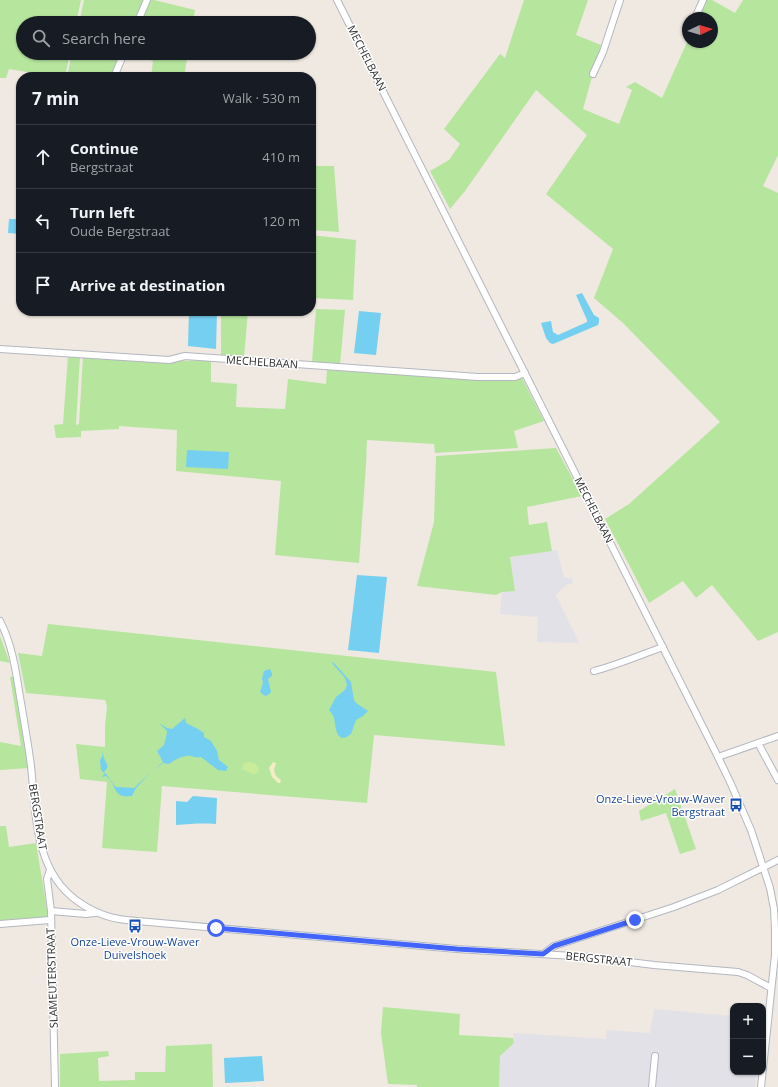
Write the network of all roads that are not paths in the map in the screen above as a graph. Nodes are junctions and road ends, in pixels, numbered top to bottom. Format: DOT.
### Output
graph roads {
  1 [pos="147,0"];
  2 [pos="337,0"];
  3 [pos="620,0"];
  4 [pos="703,0"];
  5 [pos="698,12"];
  6 [pos="140,16"];
  7 [pos="121,60"];
  8 [pos="116,72"];
  9 [pos="593,74"];
  10 [pos="0,349"];
  11 [pos="524,373"];
  12 [pos="0,621"];
  13 [pos="663,647"];
  14 [pos="594,671"];
  15 [pos="778,736"];
  16 [pos="758,743"];
  17 [pos="718,757"];
  18 [pos="778,780"];
  19 [pos="778,860"];
  20 [pos="763,867"];
  21 [pos="50,870"];
  22 [pos="51,911"];
  23 [pos="95,913"];
  24 [pos="50,920"];
  25 [pos="0,924"];
  26 [pos="777,929"];
  27 [pos="543,954"];
  28 [pos="771,988"];
  29 [pos="655,1056"];
  30 [pos="55,1087"];
  31 [pos="652,1087"];
  32 [pos="761,1087"];
  1 -- 6 [label="street"];
  2 -- 11 [label="street, MECHELBAAN"];
  3 -- 9 [label="street"];
  4 -- 5 [label="street"];
  7 -- 8 [label="street"];
  10 -- 11 [label="street, MECHELBAAN"];
  11 -- 13 [label="street, MECHELBAAN"];
  12 -- 21 [label="street, BERGSTRAAT"];
  13 -- 14 [label="street"];
  13 -- 17 [label="street, MECHELBAAN"];
  15 -- 16 [label="street"];
  16 -- 17 [label="street"];
  16 -- 18 [label="street"];
  17 -- 20 [label="street, MECHELBAAN"];
  19 -- 20 [label="street"];
  20 -- 26 [label="street, MECHELBAAN"];
  20 -- 27 [label="street"];
  21 -- 22 [label="street, SLAMEUTERSTRAAT"];
  21 -- 23 [label="street, BERGSTRAAT"];
  22 -- 23 [label="street"];
  22 -- 24 [label="street, SLAMEUTERSTRAAT"];
  23 -- 27 [label="street, BERGSTRAAT"];
  24 -- 25 [label="street"];
  24 -- 30 [label="street, SLAMEUTERSTRAAT"];
  26 -- 28 [label="street, MECHELBAAN"];
  27 -- 28 [label="street, BERGSTRAAT"];
  28 -- 32 [label="street, MECHELBAAN"];
  29 -- 31 [label="street"];
}
